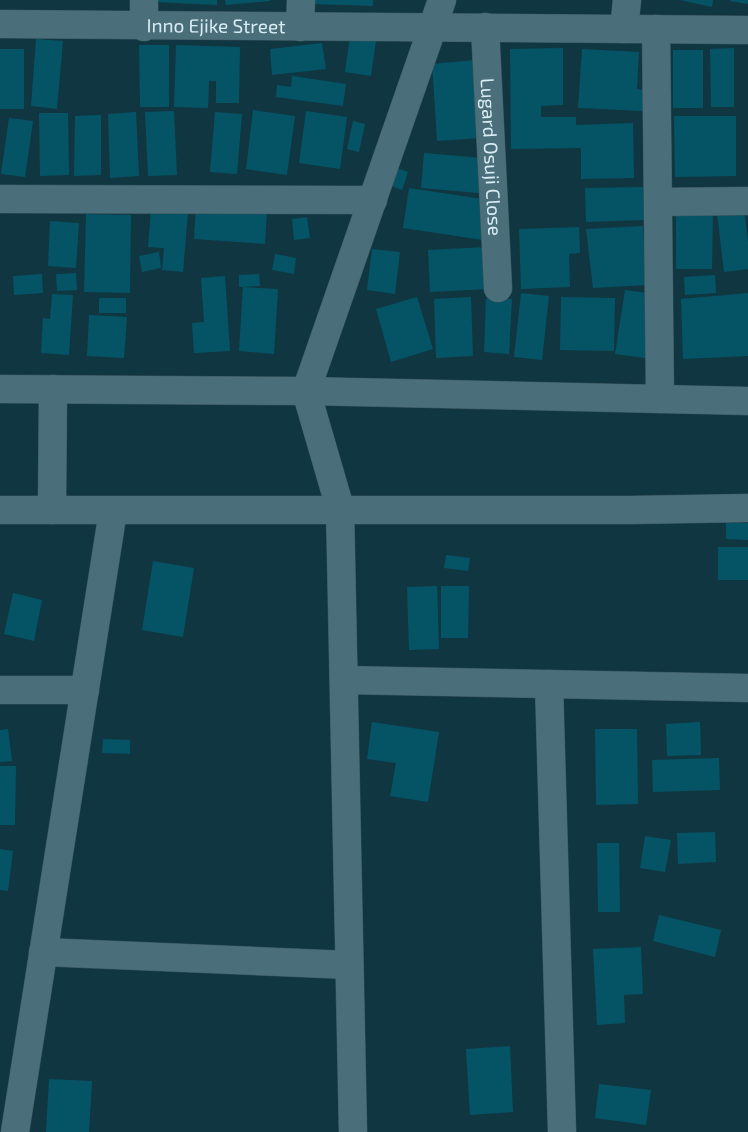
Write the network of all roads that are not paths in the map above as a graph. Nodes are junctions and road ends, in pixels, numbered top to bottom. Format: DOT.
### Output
graph roads {
  1 [pos="144,0"];
  2 [pos="301,0"];
  3 [pos="442,0"];
  4 [pos="627,0"];
  5 [pos="0,24"];
  6 [pos="433,26"];
  7 [pos="144,27"];
  8 [pos="485,27"];
  9 [pos="300,28"];
  10 [pos="624,28"];
  11 [pos="656,29"];
  12 [pos="748,30"];
  13 [pos="0,199"];
  14 [pos="373,200"];
  15 [pos="748,201"];
  16 [pos="659,202"];
  17 [pos="498,288"];
  18 [pos="0,388"];
  19 [pos="53,389"];
  20 [pos="306,391"];
  21 [pos="660,399"];
  22 [pos="748,401"];
  23 [pos="340,508"];
  24 [pos="748,508"];
  25 [pos="0,510"];
  26 [pos="52,510"];
  27 [pos="113,511"];
  28 [pos="344,680"];
  29 [pos="549,684"];
  30 [pos="748,688"];
  31 [pos="0,690"];
  32 [pos="85,690"];
  33 [pos="43,952"];
  34 [pos="350,965"];
  35 [pos="15,1132"];
  36 [pos="353,1132"];
  37 [pos="562,1132"];
  1 -- 7 [label="street"];
  2 -- 9 [label="street"];
  3 -- 6 [label="street"];
  4 -- 10 [label="street"];
  5 -- 7 [label="street, Inno Ejike Street"];
  6 -- 8 [label="street, Inno Ejike Street"];
  6 -- 9 [label="street, Inno Ejike Street"];
  6 -- 14 [label="street"];
  7 -- 9 [label="street, Inno Ejike Street"];
  8 -- 10 [label="street, Inno Ejike Street"];
  8 -- 17 [label="street, Lugard Osuji Close"];
  10 -- 11 [label="street, Inno Ejike Street"];
  11 -- 12 [label="street, Inno Ejike Street"];
  11 -- 16 [label="street"];
  13 -- 14 [label="street"];
  14 -- 20 [label="street"];
  15 -- 16 [label="street"];
  16 -- 21 [label="street"];
  18 -- 19 [label="street"];
  19 -- 20 [label="street"];
  19 -- 26 [label="street"];
  20 -- 21 [label="street"];
  20 -- 23 [label="street"];
  21 -- 22 [label="street"];
  23 -- 24 [label="street"];
  23 -- 27 [label="street"];
  23 -- 28 [label="street"];
  25 -- 26 [label="street"];
  26 -- 27 [label="street"];
  27 -- 32 [label="street"];
  28 -- 29 [label="street"];
  28 -- 34 [label="street"];
  29 -- 30 [label="street"];
  29 -- 37 [label="street"];
  31 -- 32 [label="street"];
  32 -- 33 [label="street"];
  33 -- 34 [label="street"];
  33 -- 35 [label="street"];
  34 -- 36 [label="street"];
}
